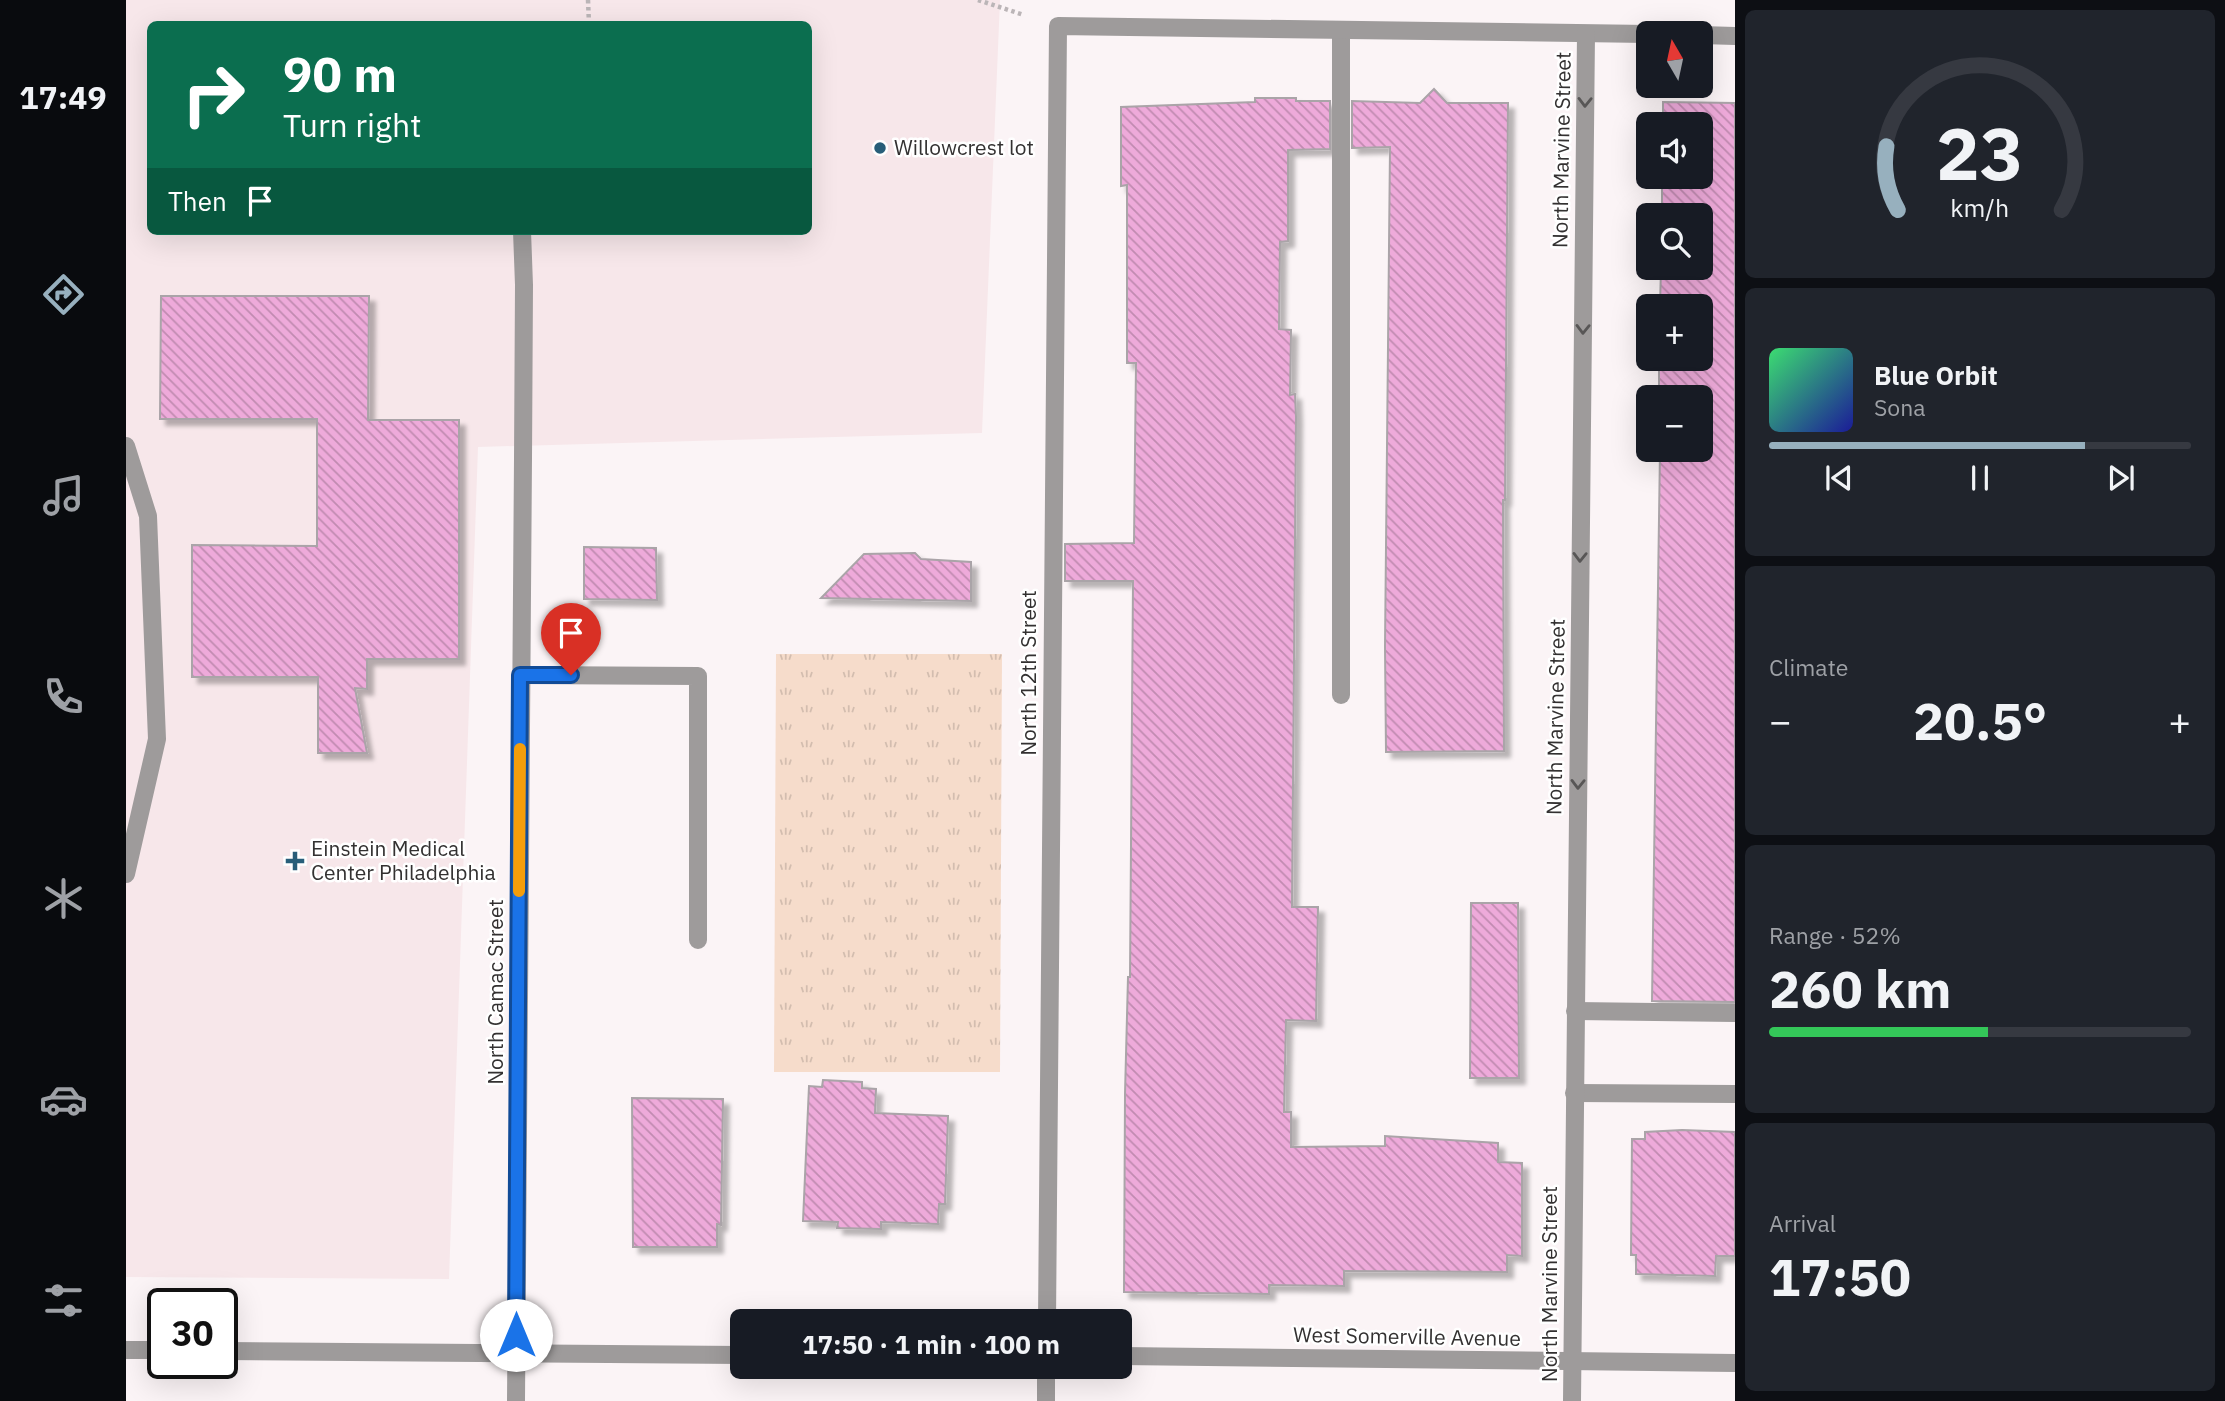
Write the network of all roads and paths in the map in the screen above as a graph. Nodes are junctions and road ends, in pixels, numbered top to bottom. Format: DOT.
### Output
graph roads {
  1 [pos="588,0"];
  2 [pos="978,0"];
  3 [pos="589,21"];
  4 [pos="1058,26"];
  5 [pos="1341,30"];
  6 [pos="1586,34"];
  7 [pos="1636,34"];
  8 [pos="1713,35"];
  9 [pos="1735,36"];
  10 [pos="522,235"];
  11 [pos="126,446"];
  12 [pos="520,675"];
  13 [pos="1341,695"];
  14 [pos="126,874"];
  15 [pos="698,940"];
  16 [pos="1575,1011"];
  17 [pos="1735,1013"];
  18 [pos="1574,1093"];
  19 [pos="1735,1094"];
  20 [pos="1047,1309"];
  21 [pos="126,1350"];
  22 [pos="147,1350"];
  23 [pos="238,1351"];
  24 [pos="516,1354"];
  25 [pos="730,1355"];
  26 [pos="1132,1356"];
  27 [pos="1572,1361"];
  28 [pos="1735,1363"];
  29 [pos="1046,1379"];
  30 [pos="516,1401"];
  31 [pos="1046,1401"];
  32 [pos="1572,1401"];
  1 -- 3 [label="path"];
  2 -- 4 [label="path"];
  4 -- 5 [label="street"];
  4 -- 20 [label="street, North 12th Street"];
  5 -- 6 [label="street"];
  5 -- 13 [label="street"];
  6 -- 7 [label="street"];
  6 -- 16 [label="street, North Marvine Street, one-way"];
  8 -- 9 [label="street"];
  10 -- 12 [label="street, North Camac Street"];
  11 -- 14 [label="street"];
  12 -- 15 [label="street"];
  12 -- 24 [label="street, North Camac Street"];
  16 -- 17 [label="street"];
  16 -- 18 [label="street, North Marvine Street"];
  18 -- 19 [label="street"];
  18 -- 27 [label="street, North Marvine Street"];
  21 -- 22 [label="street"];
  23 -- 24 [label="street"];
  24 -- 25 [label="street"];
  24 -- 30 [label="street, North Camac Street"];
  26 -- 27 [label="street, West Somerville Avenue"];
  27 -- 28 [label="street, West Somerville Avenue"];
  27 -- 32 [label="street, North Marvine Street"];
  29 -- 31 [label="street"];
}
